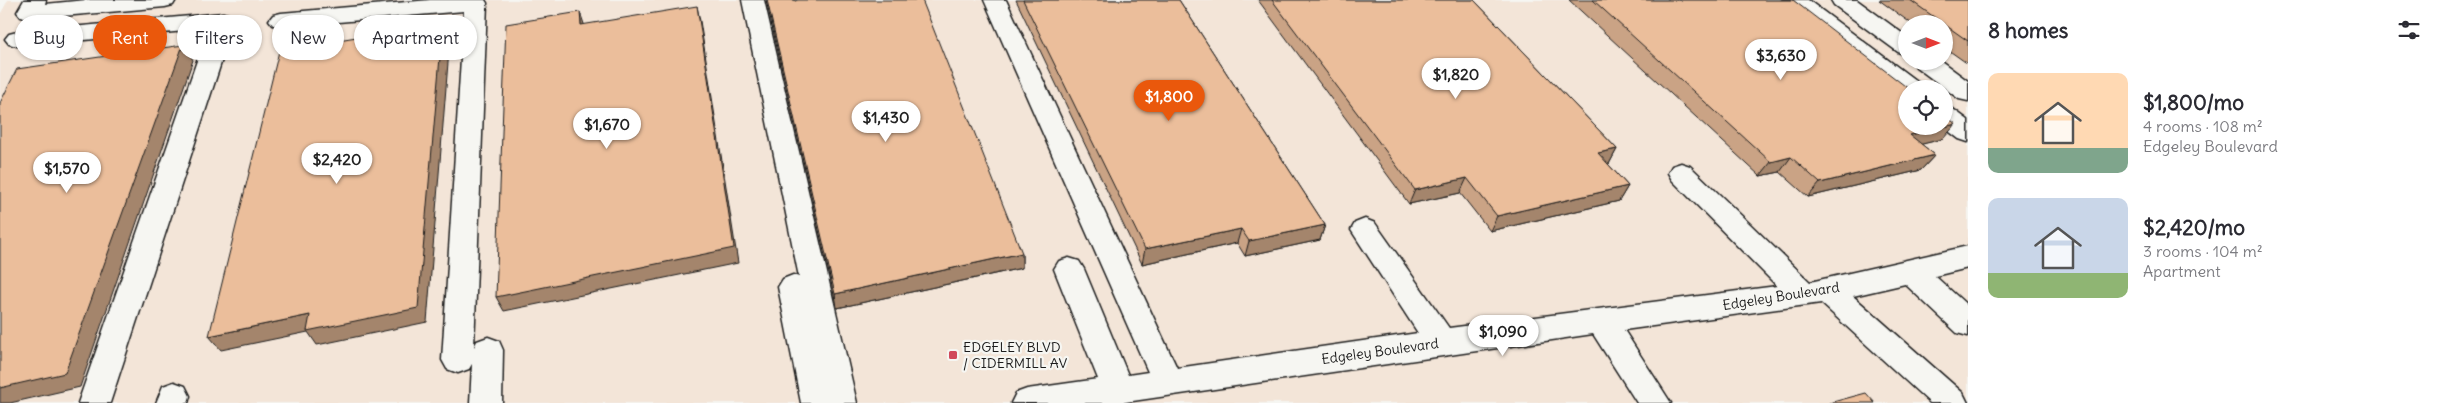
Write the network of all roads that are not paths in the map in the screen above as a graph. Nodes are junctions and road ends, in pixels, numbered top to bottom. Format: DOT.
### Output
graph roads {
  1 [pos="35,0"];
  2 [pos="165,0"];
  3 [pos="753,0"];
  4 [pos="995,0"];
  5 [pos="1793,0"];
  6 [pos="1842,0"];
  7 [pos="338,15"];
  8 [pos="83,33"];
  9 [pos="1898,41"];
  10 [pos="1937,70"];
  11 [pos="1898,80"];
  12 [pos="1968,93"];
  13 [pos="1953,122"];
  14 [pos="1968,133"];
  15 [pos="1681,173"];
  16 [pos="1365,230"];
  17 [pos="1968,257"];
  18 [pos="1069,269"];
  19 [pos="1910,271"];
  20 [pos="793,287"];
  21 [pos="1815,293"];
  22 [pos="1602,321"];
  23 [pos="1968,324"];
  24 [pos="1440,342"];
  25 [pos="488,350"];
  26 [pos="458,360"];
  27 [pos="1168,382"];
  28 [pos="1118,390"];
  29 [pos="94,403"];
  30 [pos="486,403"];
  31 [pos="817,403"];
  32 [pos="841,403"];
  33 [pos="1027,403"];
  34 [pos="1655,403"];
  35 [pos="1952,403"];
  1 -- 2 [label="street"];
  3 -- 32 [label="street"];
  4 -- 27 [label="street"];
  5 -- 11 [label="street"];
  6 -- 9 [label="street"];
  7 -- 26 [label="street"];
  8 -- 29 [label="street"];
  10 -- 12 [label="street"];
  13 -- 14 [label="street"];
  15 -- 21 [label="street"];
  16 -- 24 [label="street"];
  17 -- 19 [label="street, Edgeley Boulevard"];
  18 -- 28 [label="street"];
  19 -- 21 [label="street, Edgeley Boulevard"];
  19 -- 23 [label="street"];
  20 -- 31 [label="street"];
  21 -- 22 [label="street, Edgeley Boulevard"];
  21 -- 35 [label="street"];
  22 -- 24 [label="street, Edgeley Boulevard"];
  22 -- 34 [label="street"];
  24 -- 27 [label="street, Edgeley Boulevard"];
  25 -- 30 [label="street"];
  27 -- 28 [label="street, Edgeley Boulevard"];
  28 -- 33 [label="street, Edgeley Boulevard"];
}
